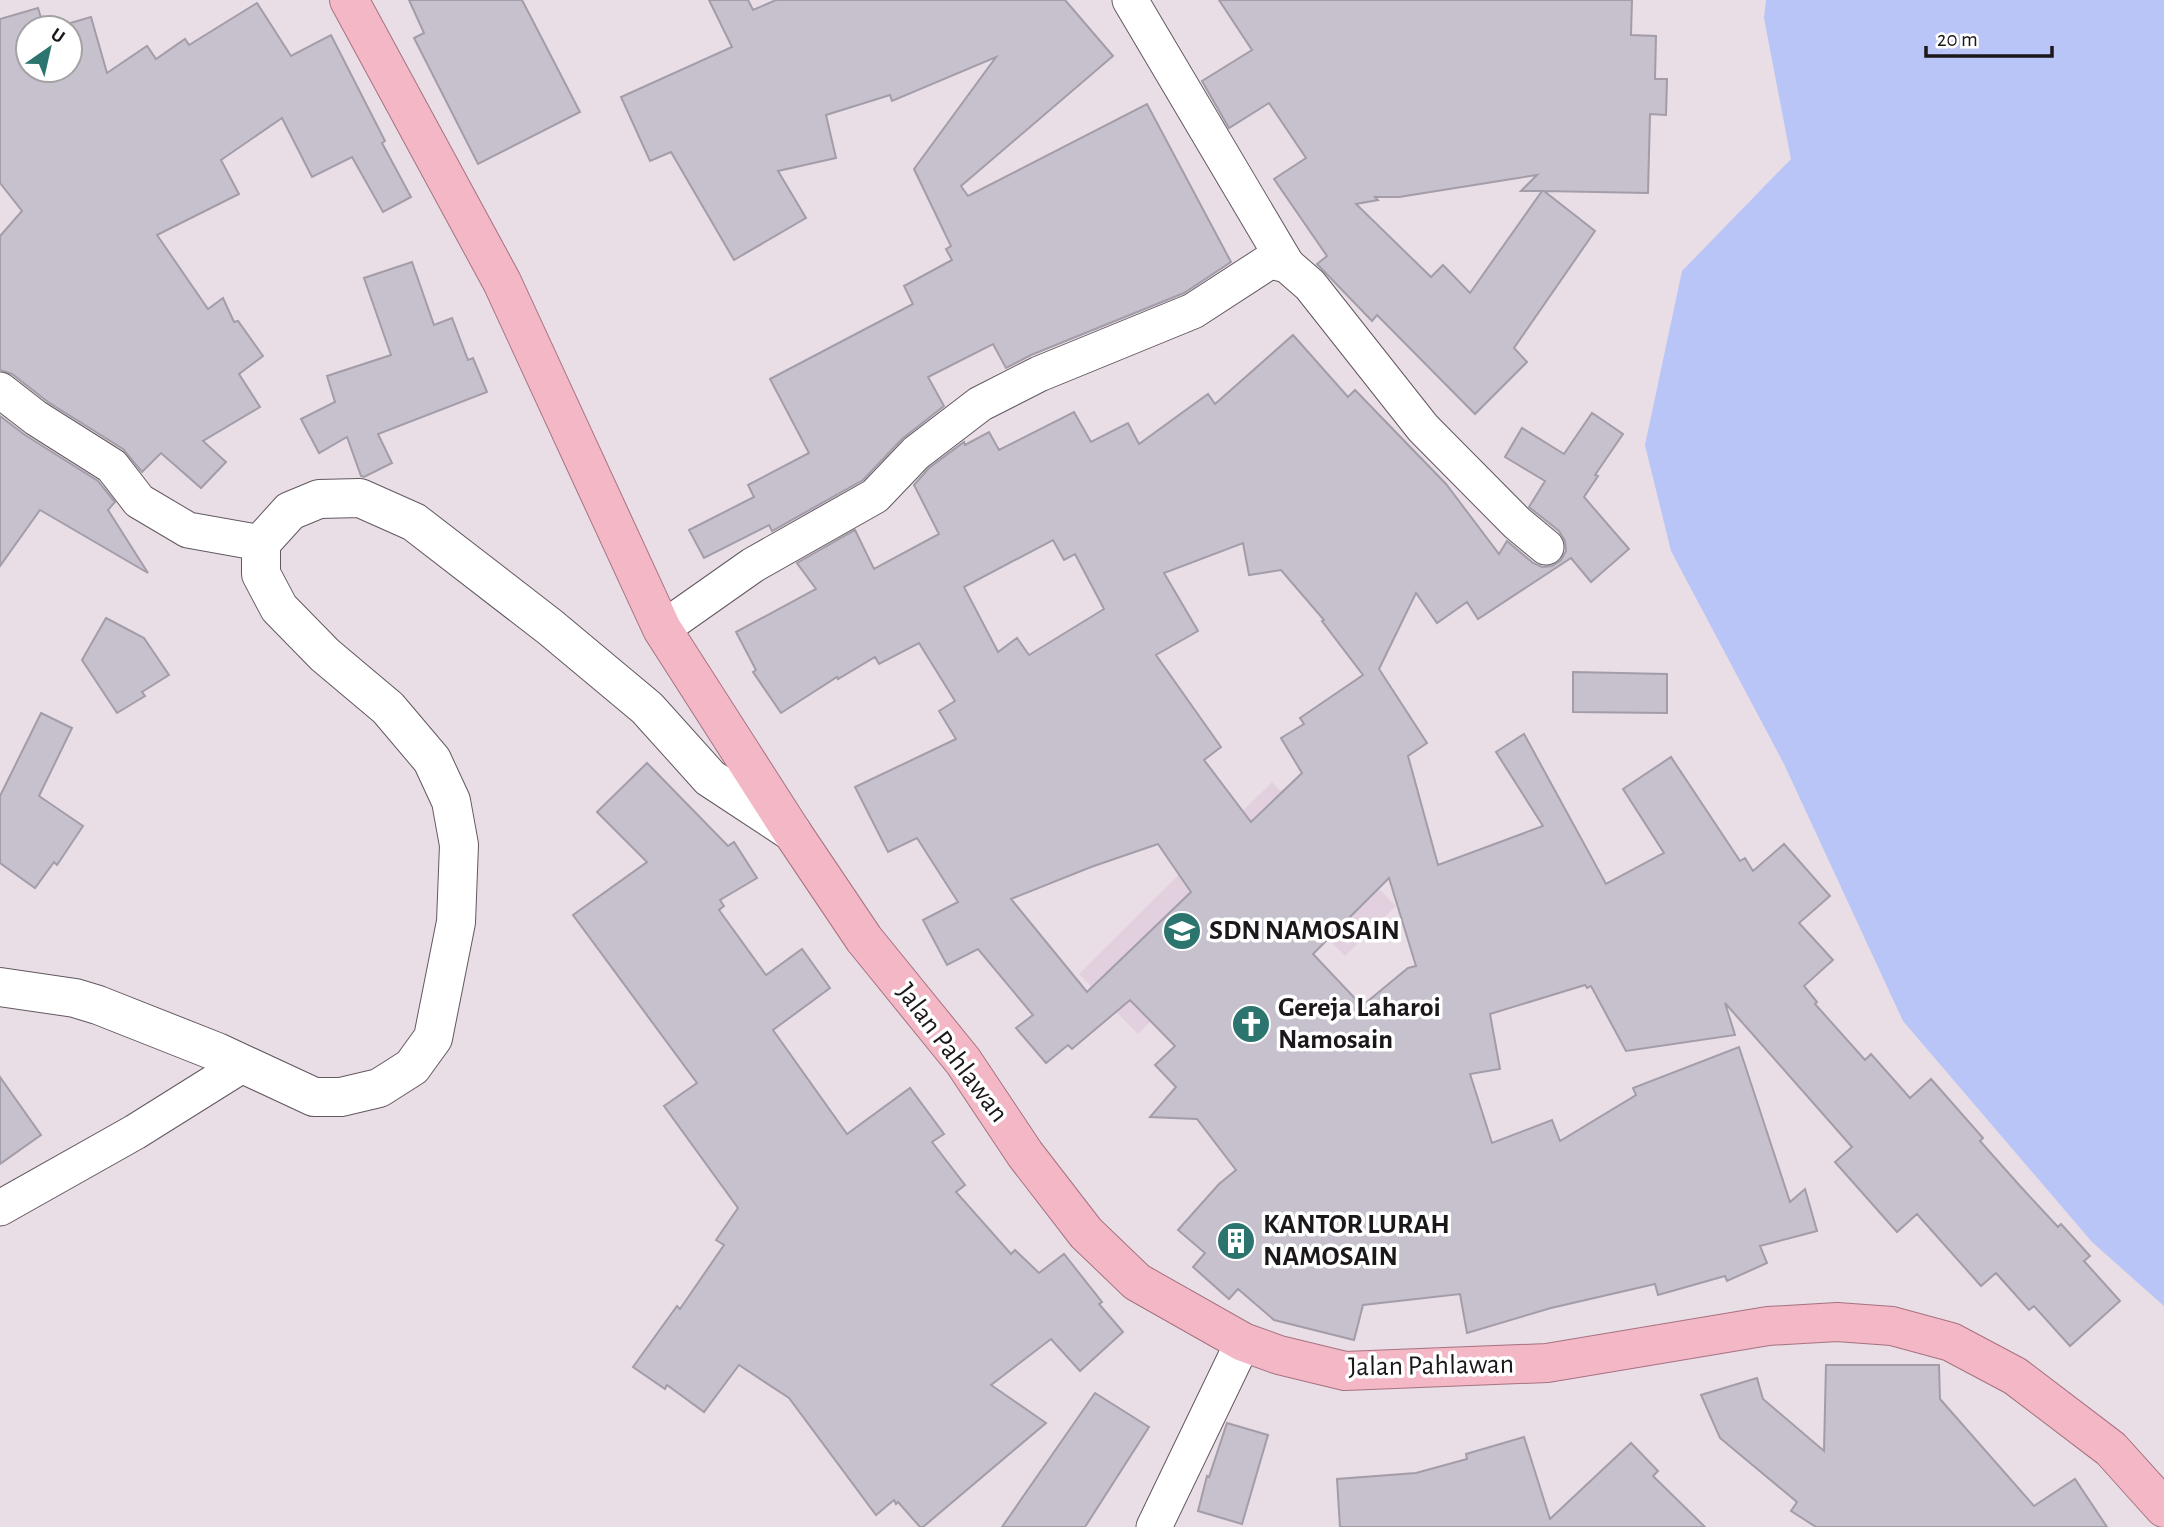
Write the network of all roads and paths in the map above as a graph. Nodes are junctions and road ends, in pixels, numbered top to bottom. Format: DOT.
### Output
graph roads {
  1 [pos="349,0"];
  2 [pos="1130,0"];
  3 [pos="1287,265"];
  4 [pos="0,390"];
  5 [pos="261,543"];
  6 [pos="1546,547"];
  7 [pos="662,629"];
  8 [pos="792,832"];
  9 [pos="0,987"];
  10 [pos="242,1065"];
  11 [pos="0,1208"];
  12 [pos="1243,1342"];
  13 [pos="2164,1508"];
  14 [pos="1154,1527"];
  1 -- 7 [label="highway, Jalan Pahlawan"];
  2 -- 3 [label="street"];
  3 -- 6 [label="street"];
  3 -- 7 [label="street"];
  4 -- 5 [label="street"];
  5 -- 8 [label="street"];
  5 -- 10 [label="street"];
  7 -- 8 [label="highway, Jalan Pahlawan"];
  8 -- 12 [label="highway, Jalan Pahlawan"];
  9 -- 10 [label="street"];
  10 -- 11 [label="street"];
  12 -- 13 [label="highway, Jalan Pahlawan"];
  12 -- 14 [label="street"];
}
